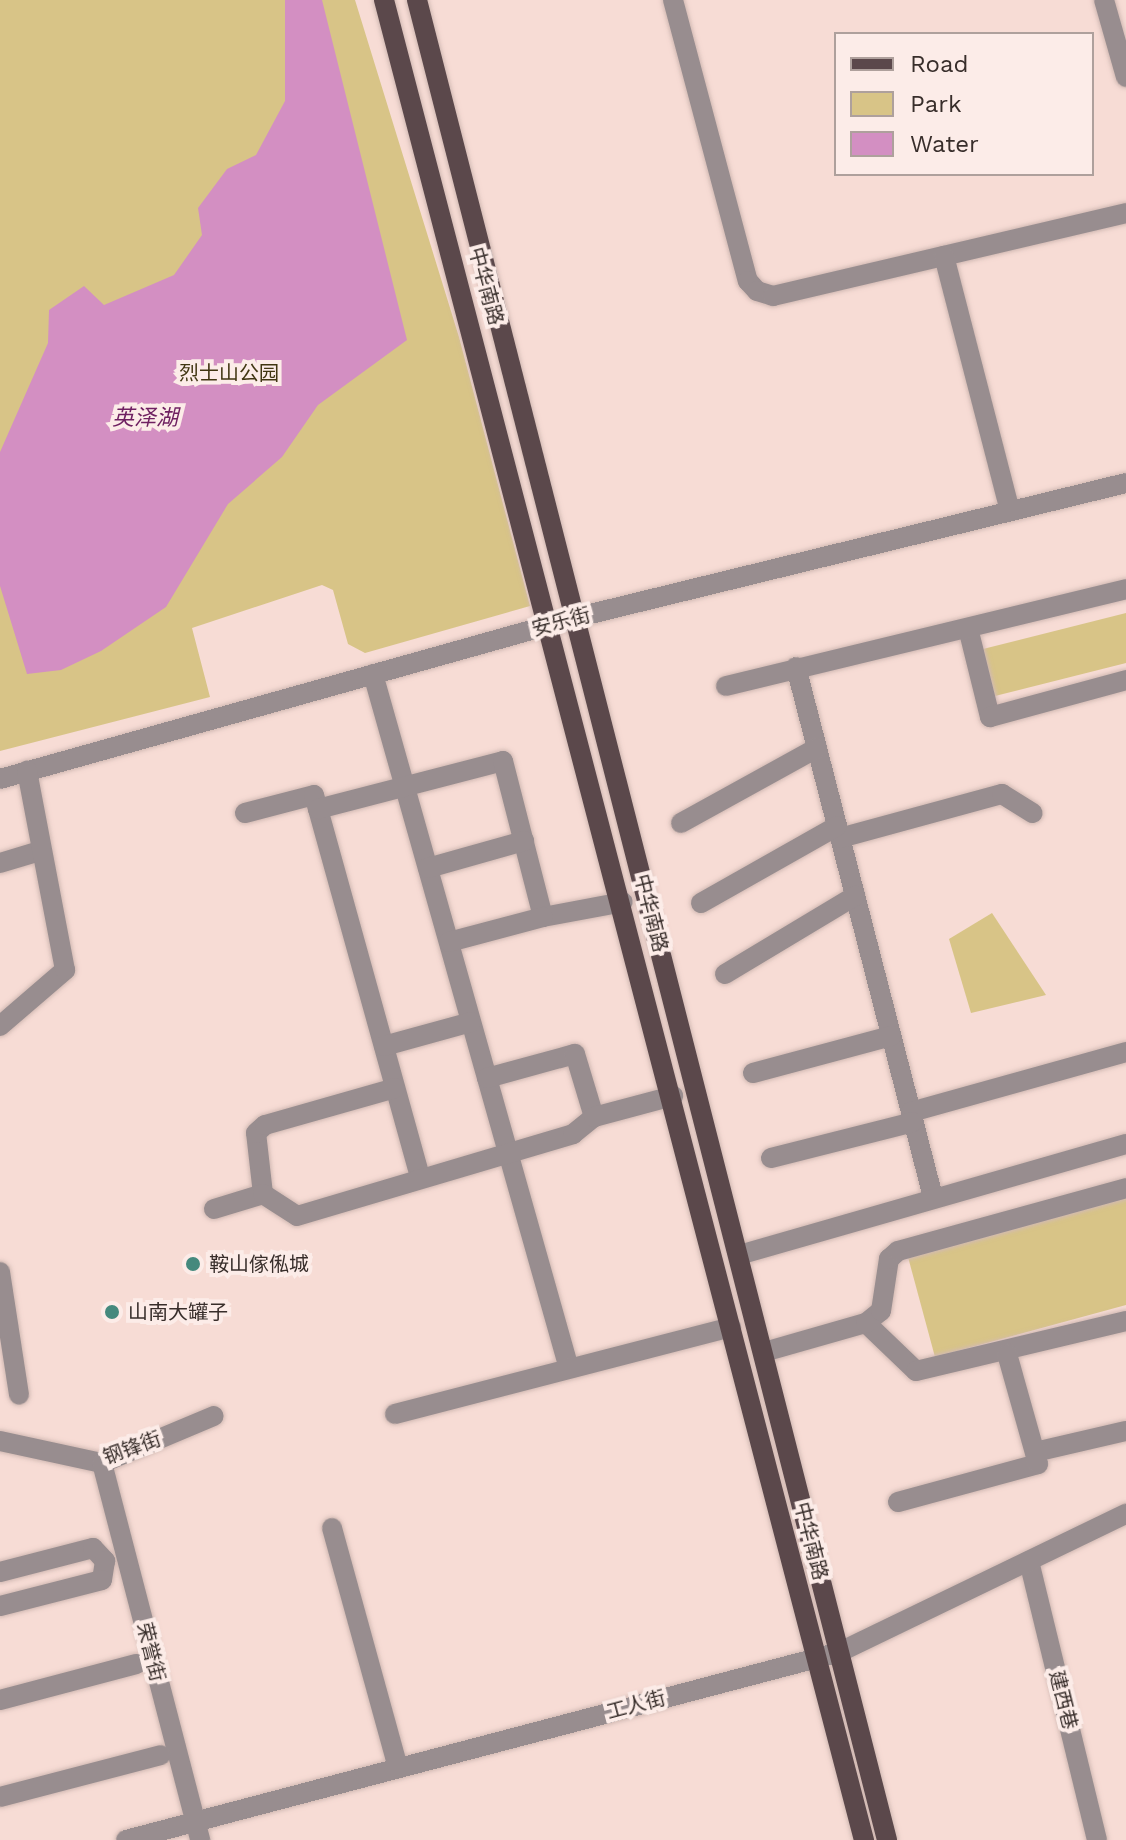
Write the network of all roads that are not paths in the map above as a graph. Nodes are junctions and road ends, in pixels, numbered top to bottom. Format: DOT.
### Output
graph roads {
  1 [pos="384,0"];
  2 [pos="417,0"];
  3 [pos="673,0"];
  4 [pos="1104,0"];
  5 [pos="1126,77"];
  6 [pos="1126,213"];
  7 [pos="944,256"];
  8 [pos="1126,483"];
  9 [pos="1010,511"];
  10 [pos="1126,589"];
  11 [pos="578,617"];
  12 [pos="552,624"];
  13 [pos="968,628"];
  14 [pos="796,667"];
  15 [pos="373,674"];
  16 [pos="1126,680"];
  17 [pos="726,686"];
  18 [pos="817,748"];
  19 [pos="27,771"];
  20 [pos="0,779"];
  21 [pos="405,788"];
  22 [pos="318,809"];
  23 [pos="245,813"];
  24 [pos="1033,813"];
  25 [pos="681,823"];
  26 [pos="838,832"];
  27 [pos="524,841"];
  28 [pos="40,851"];
  29 [pos="0,863"];
  30 [pos="428,868"];
  31 [pos="855,896"];
  32 [pos="623,902"];
  33 [pos="701,903"];
  34 [pos="543,917"];
  35 [pos="449,942"];
  36 [pos="725,974"];
  37 [pos="471,1022"];
  38 [pos="0,1026"];
  39 [pos="891,1036"];
  40 [pos="384,1046"];
  41 [pos="1126,1052"];
  42 [pos="753,1073"];
  43 [pos="487,1078"];
  44 [pos="395,1088"];
  45 [pos="673,1096"];
  46 [pos="594,1117"];
  47 [pos="912,1117"];
  48 [pos="1126,1144"];
  49 [pos="507,1152"];
  50 [pos="771,1158"];
  51 [pos="420,1178"];
  52 [pos="1126,1188"];
  53 [pos="263,1194"];
  54 [pos="933,1197"];
  55 [pos="214,1209"];
  56 [pos="739,1255"];
  57 [pos="0,1272"];
  58 [pos="1126,1321"];
  59 [pos="866,1323"];
  60 [pos="731,1327"];
  61 [pos="764,1352"];
  62 [pos="1007,1354"];
  63 [pos="568,1365"];
  64 [pos="19,1395"];
  65 [pos="395,1414"];
  66 [pos="214,1416"];
  67 [pos="1126,1431"];
  68 [pos="0,1441"];
  69 [pos="1035,1452"];
  70 [pos="102,1463"];
  71 [pos="898,1502"];
  72 [pos="1126,1514"];
  73 [pos="332,1528"];
  74 [pos="1029,1561"];
  75 [pos="0,1572"];
  76 [pos="0,1606"];
  77 [pos="840,1652"];
  78 [pos="816,1658"];
  79 [pos="136,1664"];
  80 [pos="0,1700"];
  81 [pos="161,1755"];
  82 [pos="398,1767"];
  83 [pos="0,1797"];
  84 [pos="197,1830"];
  85 [pos="126,1840"];
  86 [pos="864,1840"];
  87 [pos="887,1840"];
  88 [pos="1097,1840"];
  1 -- 12 [label="main road, 中华南路"];
  2 -- 11 [label="main road, 中华南路"];
  3 -- 7 [label="street"];
  4 -- 5 [label="street"];
  6 -- 7 [label="street"];
  7 -- 9 [label="street"];
  8 -- 9 [label="street, 安乐街"];
  9 -- 11 [label="street, 安乐街"];
  10 -- 13 [label="street"];
  11 -- 12 [label="street, 安乐街"];
  11 -- 56 [label="main road, 中华南路"];
  12 -- 15 [label="street, 安乐街"];
  12 -- 32 [label="main road, 中华南路"];
  13 -- 14 [label="street"];
  13 -- 16 [label="street"];
  14 -- 17 [label="street"];
  14 -- 18 [label="street"];
  15 -- 19 [label="street, 安乐街"];
  15 -- 21 [label="street"];
  18 -- 25 [label="street"];
  18 -- 26 [label="street"];
  19 -- 20 [label="street, 安乐街"];
  19 -- 28 [label="street"];
  21 -- 22 [label="street"];
  21 -- 27 [label="street"];
  21 -- 30 [label="street"];
  22 -- 23 [label="street"];
  22 -- 40 [label="street"];
  24 -- 26 [label="street"];
  26 -- 31 [label="street"];
  26 -- 33 [label="street"];
  27 -- 30 [label="street"];
  27 -- 34 [label="street"];
  28 -- 29 [label="street"];
  28 -- 38 [label="street"];
  30 -- 35 [label="street"];
  31 -- 36 [label="street"];
  31 -- 39 [label="street"];
  32 -- 34 [label="street"];
  32 -- 45 [label="main road, 中华南路"];
  34 -- 35 [label="street"];
  35 -- 37 [label="street"];
  37 -- 40 [label="street"];
  37 -- 43 [label="street"];
  39 -- 42 [label="street"];
  39 -- 47 [label="street"];
  40 -- 44 [label="street"];
  41 -- 47 [label="street"];
  43 -- 46 [label="street"];
  43 -- 49 [label="street"];
  44 -- 51 [label="street"];
  44 -- 53 [label="street"];
  45 -- 46 [label="street"];
  45 -- 60 [label="main road, 中华南路"];
  46 -- 49 [label="street"];
  47 -- 50 [label="street"];
  47 -- 54 [label="street"];
  48 -- 54 [label="street"];
  49 -- 51 [label="street"];
  49 -- 63 [label="street"];
  51 -- 53 [label="street"];
  52 -- 59 [label="street"];
  53 -- 55 [label="street"];
  54 -- 56 [label="street"];
  56 -- 61 [label="main road, 中华南路"];
  57 -- 64 [label="street"];
  58 -- 62 [label="street"];
  59 -- 61 [label="street"];
  59 -- 62 [label="street"];
  60 -- 63 [label="street"];
  60 -- 78 [label="main road, 中华南路"];
  61 -- 77 [label="main road, 中华南路"];
  62 -- 69 [label="street"];
  63 -- 65 [label="street"];
  66 -- 70 [label="street, 钢锋街"];
  67 -- 69 [label="street"];
  68 -- 70 [label="street, 钢锋街"];
  69 -- 71 [label="street"];
  70 -- 84 [label="street, 荣誉街"];
  72 -- 74 [label="street, 工人街"];
  73 -- 82 [label="street"];
  74 -- 77 [label="street, 工人街"];
  74 -- 88 [label="street, 建西巷"];
  75 -- 76 [label="street"];
  77 -- 78 [label="street, 工人街"];
  77 -- 87 [label="main road, 中华南路"];
  78 -- 82 [label="street, 工人街"];
  78 -- 86 [label="main road, 中华南路"];
  79 -- 80 [label="street"];
  81 -- 83 [label="street"];
  82 -- 84 [label="street, 工人街"];
  84 -- 85 [label="street, 工人街"];
}
